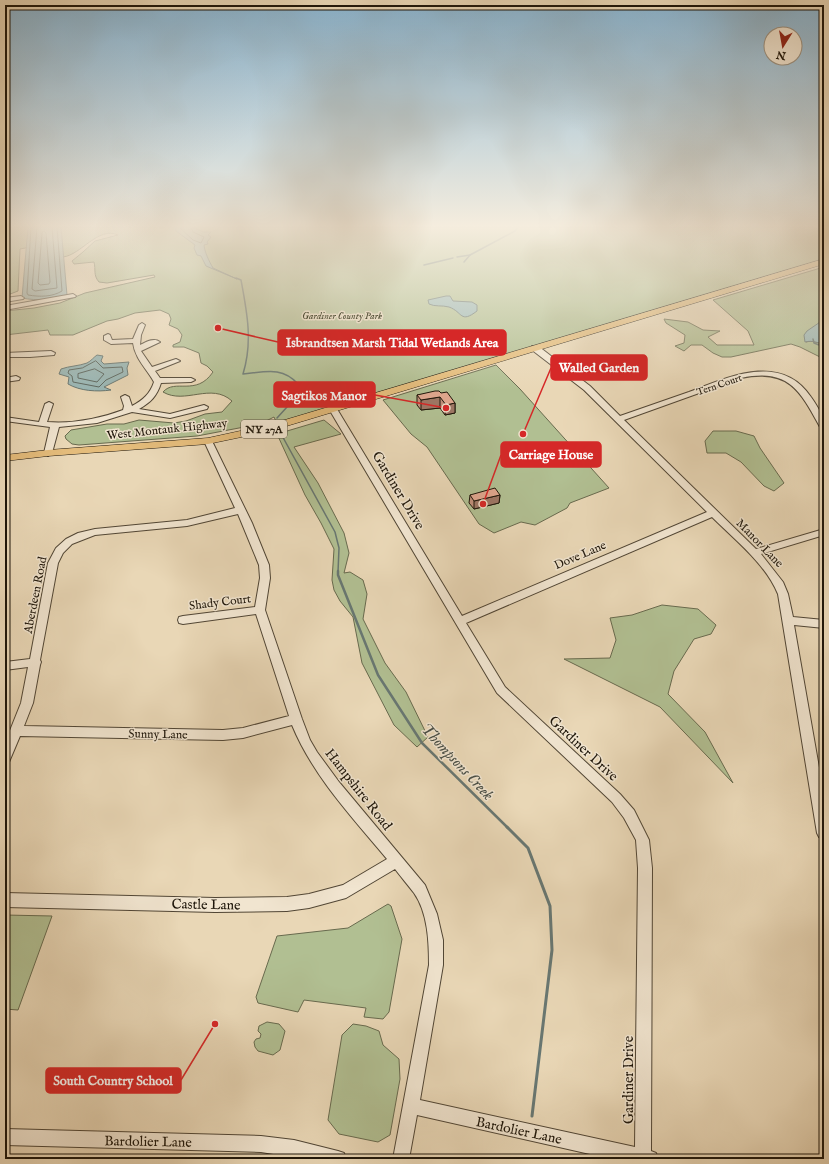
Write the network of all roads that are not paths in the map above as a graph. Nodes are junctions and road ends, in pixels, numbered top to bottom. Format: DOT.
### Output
graph roads {
  1 [pos="754,281"];
  2 [pos="73,296"];
  3 [pos="21,298"];
  4 [pos="5,300"];
  5 [pos="5,308"];
  6 [pos="142,325"];
  7 [pos="108,336"];
  8 [pos="156,342"];
  9 [pos="137,346"];
  10 [pos="535,348"];
  11 [pos="50,353"];
  12 [pos="5,355"];
  13 [pos="176,361"];
  14 [pos="150,370"];
  15 [pos="16,378"];
  16 [pos="5,380"];
  17 [pos="191,380"];
  18 [pos="158,382"];
  19 [pos="125,397"];
  20 [pos="49,404"];
  21 [pos="204,407"];
  22 [pos="333,409"];
  23 [pos="129,411"];
  24 [pos="5,419"];
  25 [pos="618,420"];
  26 [pos="42,424"];
  27 [pos="55,425"];
  28 [pos="824,426"];
  29 [pos="208,441"];
  30 [pos="48,453"];
  31 [pos="5,458"];
  32 [pos="240,510"];
  33 [pos="712,513"];
  34 [pos="824,532"];
  35 [pos="754,553"];
  36 [pos="260,610"];
  37 [pos="182,620"];
  38 [pos="788,620"];
  39 [pos="460,621"];
  40 [pos="824,624"];
  41 [pos="36,662"];
  42 [pos="5,666"];
  43 [pos="296,719"];
  44 [pos="17,731"];
  45 [pos="5,758"];
  46 [pos="824,833"];
  47 [pos="396,861"];
  48 [pos="5,900"];
  49 [pos="411,1106"];
  50 [pos="5,1137"];
  51 [pos="645,1158"];
  52 [pos="338,1159"];
  53 [pos="401,1159"];
  1 -- 10 [label="main road, NY 27A"];
  2 -- 5 [label="street"];
  3 -- 4 [label="street"];
  6 -- 9 [label="street"];
  7 -- 9 [label="street"];
  8 -- 9 [label="street"];
  9 -- 14 [label="street"];
  10 -- 22 [label="main road, West Montauk Highway / NY 27A"];
  10 -- 25 [label="street, Manor Lane"];
  11 -- 12 [label="street"];
  13 -- 14 [label="street"];
  14 -- 18 [label="street"];
  15 -- 16 [label="street"];
  17 -- 18 [label="street"];
  18 -- 23 [label="street"];
  19 -- 23 [label="street"];
  20 -- 26 [label="street"];
  21 -- 23 [label="street"];
  22 -- 29 [label="main road, West Montauk Highway / NY 27A"];
  22 -- 39 [label="street, Gardiner Drive"];
  23 -- 27 [label="street"];
  24 -- 26 [label="street"];
  25 -- 28 [label="street, Tern Court"];
  25 -- 33 [label="street, Manor Lane"];
  26 -- 27 [label="street"];
  27 -- 30 [label="street"];
  29 -- 30 [label="main road, West Montauk Highway / NY 27A"];
  29 -- 32 [label="street, Hampshire Road"];
  30 -- 31 [label="main road, West Montauk Highway / NY 27A"];
  32 -- 36 [label="street, Hampshire Road"];
  32 -- 41 [label="street, Aberdeen Road"];
  33 -- 35 [label="street, Manor Lane"];
  33 -- 39 [label="street, Dove Lane"];
  34 -- 35 [label="street"];
  35 -- 38 [label="street, Manor Lane"];
  36 -- 37 [label="street, Shady Court"];
  36 -- 43 [label="street, Hampshire Road"];
  38 -- 40 [label="street"];
  38 -- 46 [label="street, Manor Lane"];
  39 -- 51 [label="street, Gardiner Drive"];
  41 -- 42 [label="street"];
  41 -- 44 [label="street, Aberdeen Road"];
  43 -- 44 [label="street, Sunny Lane"];
  43 -- 47 [label="street, Hampshire Road"];
  44 -- 45 [label="street, Aberdeen Road"];
  47 -- 48 [label="street, Castle Lane"];
  47 -- 49 [label="street, Hampshire Road"];
  49 -- 51 [label="street, Bardolier Lane"];
  49 -- 53 [label="street, Hampshire Road"];
  50 -- 52 [label="street, Bardolier Lane"];
}
